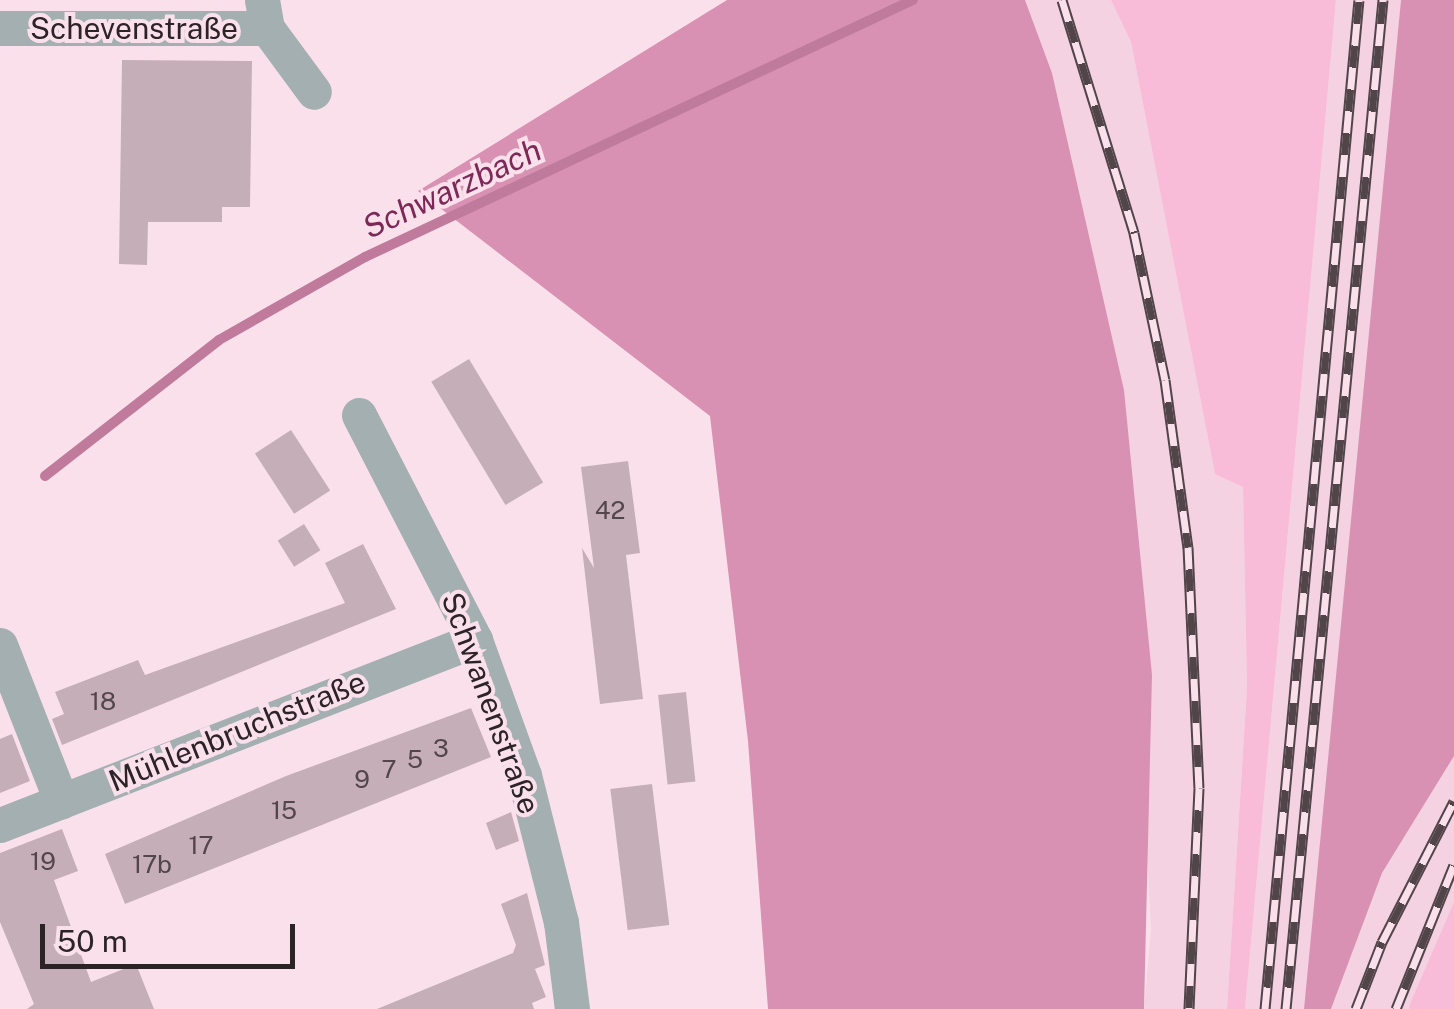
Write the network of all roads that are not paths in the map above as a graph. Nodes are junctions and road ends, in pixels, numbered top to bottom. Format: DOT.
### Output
graph roads {
  1 [pos="264,14"];
  2 [pos="0,28"];
  3 [pos="314,92"];
  4 [pos="359,415"];
  5 [pos="475,640"];
  6 [pos="0,646"];
  7 [pos="61,802"];
  8 [pos="0,825"];
  9 [pos="572,1009"];
  1 -- 2 [label="street, Schevenstraße"];
  1 -- 3 [label="street, Schevenstraße"];
  4 -- 5 [label="street, Schwanenstraße"];
  5 -- 7 [label="street, Mühlenbruchstraße"];
  5 -- 9 [label="street, Schwanenstraße"];
  6 -- 7 [label="street"];
  7 -- 8 [label="street, Mühlenbruchstraße"];
}
